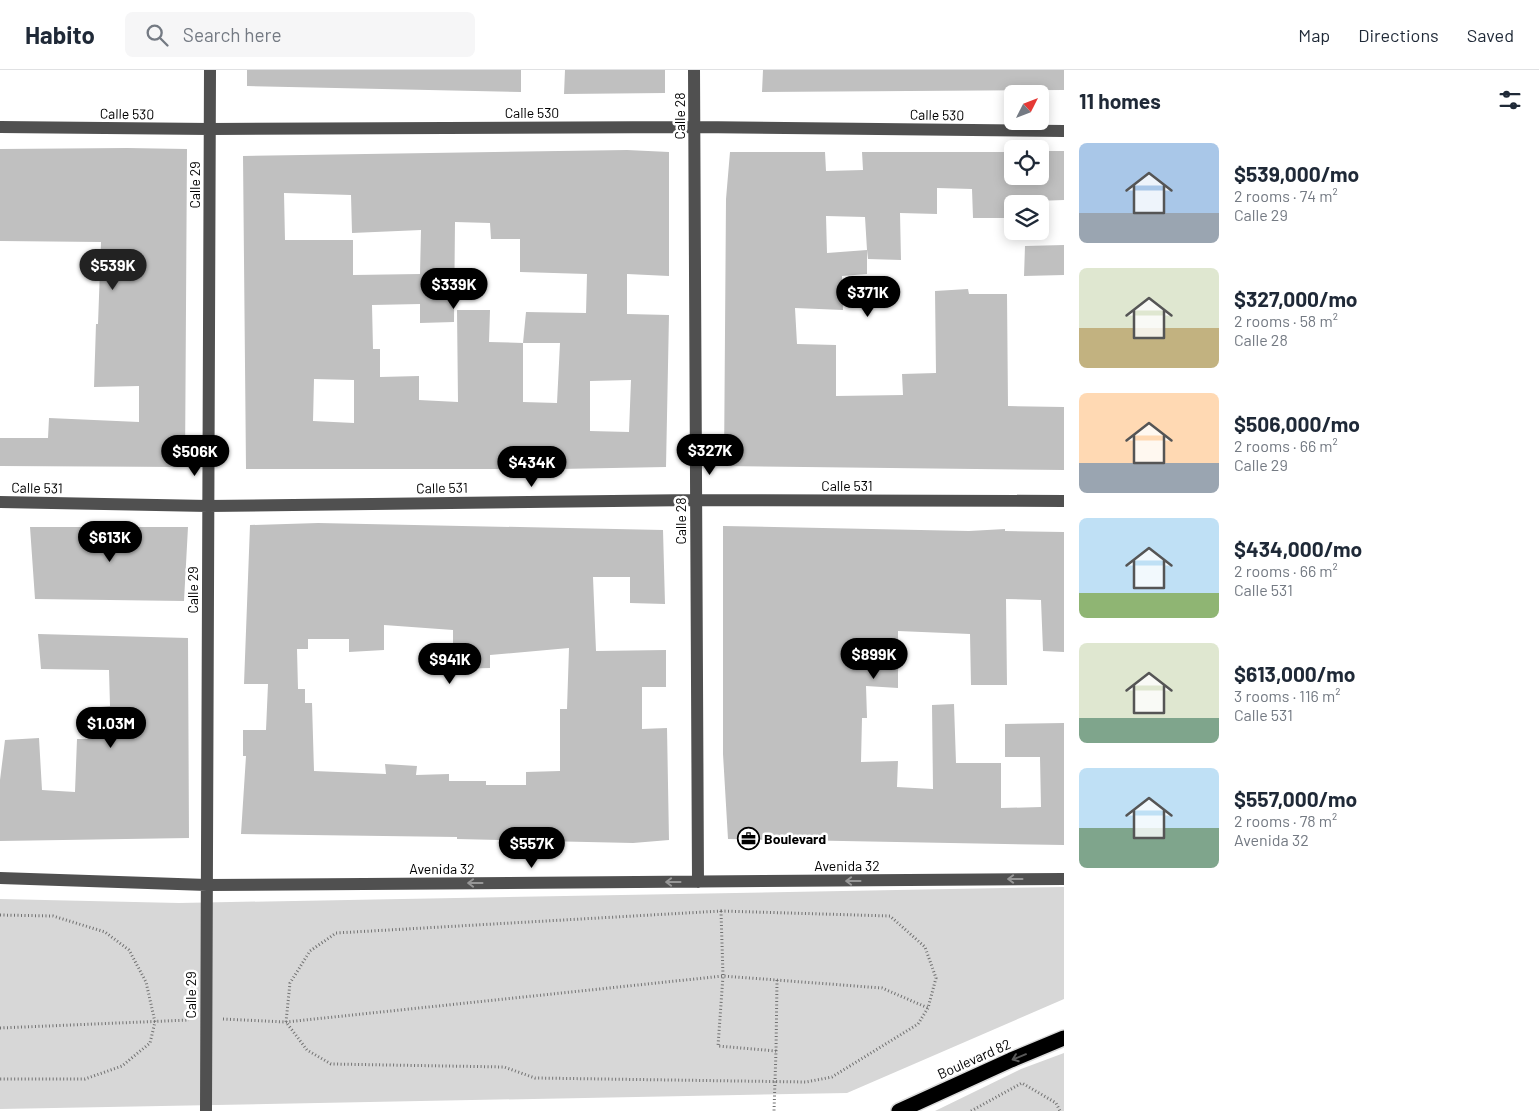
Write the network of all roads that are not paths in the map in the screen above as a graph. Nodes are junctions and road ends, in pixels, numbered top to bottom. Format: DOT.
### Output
graph roads {
  1 [pos="210,70"];
  2 [pos="694,70"];
  3 [pos="0,127"];
  4 [pos="694,127"];
  5 [pos="210,130"];
  6 [pos="1064,131"];
  7 [pos="696,500"];
  8 [pos="1064,501"];
  9 [pos="0,502"];
  10 [pos="208,506"];
  11 [pos="0,878"];
  12 [pos="1064,879"];
  13 [pos="698,882"];
  14 [pos="207,885"];
  15 [pos="1064,1038"];
  16 [pos="206,1111"];
  17 [pos="899,1111"];
  1 -- 5 [label="street, Calle 29"];
  2 -- 4 [label="street, Calle 28"];
  3 -- 5 [label="street, Calle 530"];
  4 -- 5 [label="street, Calle 530"];
  4 -- 6 [label="street, Calle 530"];
  4 -- 7 [label="street, Calle 28"];
  5 -- 10 [label="street, Calle 29"];
  7 -- 8 [label="street, Calle 531"];
  7 -- 10 [label="street, Calle 531"];
  7 -- 13 [label="street, Calle 28"];
  9 -- 10 [label="street, Calle 531"];
  10 -- 14 [label="street, Calle 29"];
  11 -- 14 [label="street, Avenida 32"];
  12 -- 13 [label="street, Avenida 32, one-way"];
  13 -- 14 [label="street, Avenida 32, one-way"];
  14 -- 16 [label="street, Calle 29"];
  15 -- 17 [label="highway, Boulevard 82, one-way"];
}
